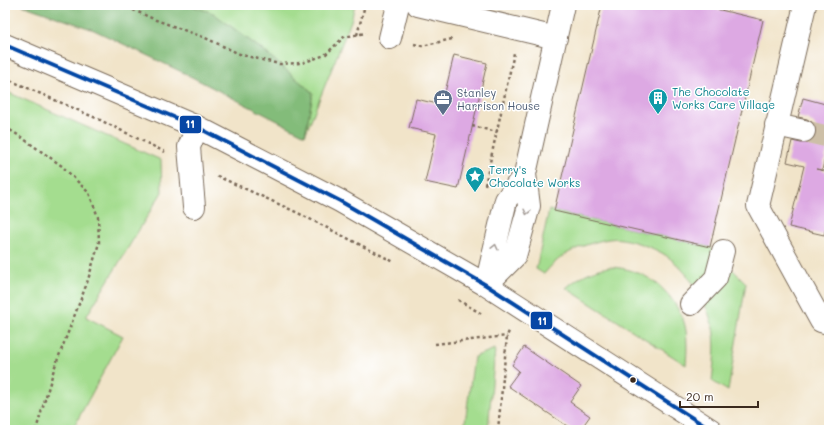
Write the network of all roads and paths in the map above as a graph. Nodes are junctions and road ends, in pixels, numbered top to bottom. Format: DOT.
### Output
graph roads {
  1 [pos="122,5"];
  2 [pos="365,5"];
  3 [pos="398,5"];
  4 [pos="418,5"];
  5 [pos="563,5"];
  6 [pos="805,5"];
  7 [pos="357,35"];
  8 [pos="390,38"];
  9 [pos="455,38"];
  10 [pos="556,38"];
  11 [pos="5,45"];
  12 [pos="514,52"];
  13 [pos="5,78"];
  14 [pos="776,125"];
  15 [pos="197,126"];
  16 [pos="472,126"];
  17 [pos="5,128"];
  18 [pos="804,131"];
  19 [pos="497,132"];
  20 [pos="191,164"];
  21 [pos="484,188"];
  22 [pos="194,207"];
  23 [pos="723,251"];
  24 [pos="397,264"];
  25 [pos="486,285"];
  26 [pos="457,299"];
  27 [pos="691,304"];
  28 [pos="518,306"];
  29 [pos="483,315"];
  30 [pos="829,323"];
  31 [pos="503,327"];
  32 [pos="510,330"];
  33 [pos="507,336"];
  34 [pos="435,344"];
  35 [pos="36,430"];
  36 [pos="498,430"];
  37 [pos="711,430"];
  1 -- 7 [label="path"];
  2 -- 7 [label="path"];
  3 -- 8 [label="street"];
  4 -- 10 [label="street"];
  5 -- 10 [label="street"];
  6 -- 14 [label="street"];
  7 -- 8 [label="path"];
  8 -- 9 [label="path"];
  10 -- 25 [label="street"];
  11 -- 15 [label="street"];
  12 -- 19 [label="path"];
  13 -- 20 [label="path"];
  14 -- 18 [label="street"];
  14 -- 30 [label="street"];
  15 -- 20 [label="street"];
  15 -- 25 [label="street"];
  16 -- 19 [label="path"];
  17 -- 35 [label="path"];
  19 -- 21 [label="path"];
  20 -- 22 [label="street"];
  20 -- 24 [label="path"];
  23 -- 27 [label="street"];
  25 -- 28 [label="street"];
  26 -- 29 [label="path"];
  28 -- 32 [label="path"];
  28 -- 37 [label="street"];
  31 -- 32 [label="path"];
  32 -- 33 [label="path"];
  33 -- 34 [label="path"];
  33 -- 36 [label="path"];
}
